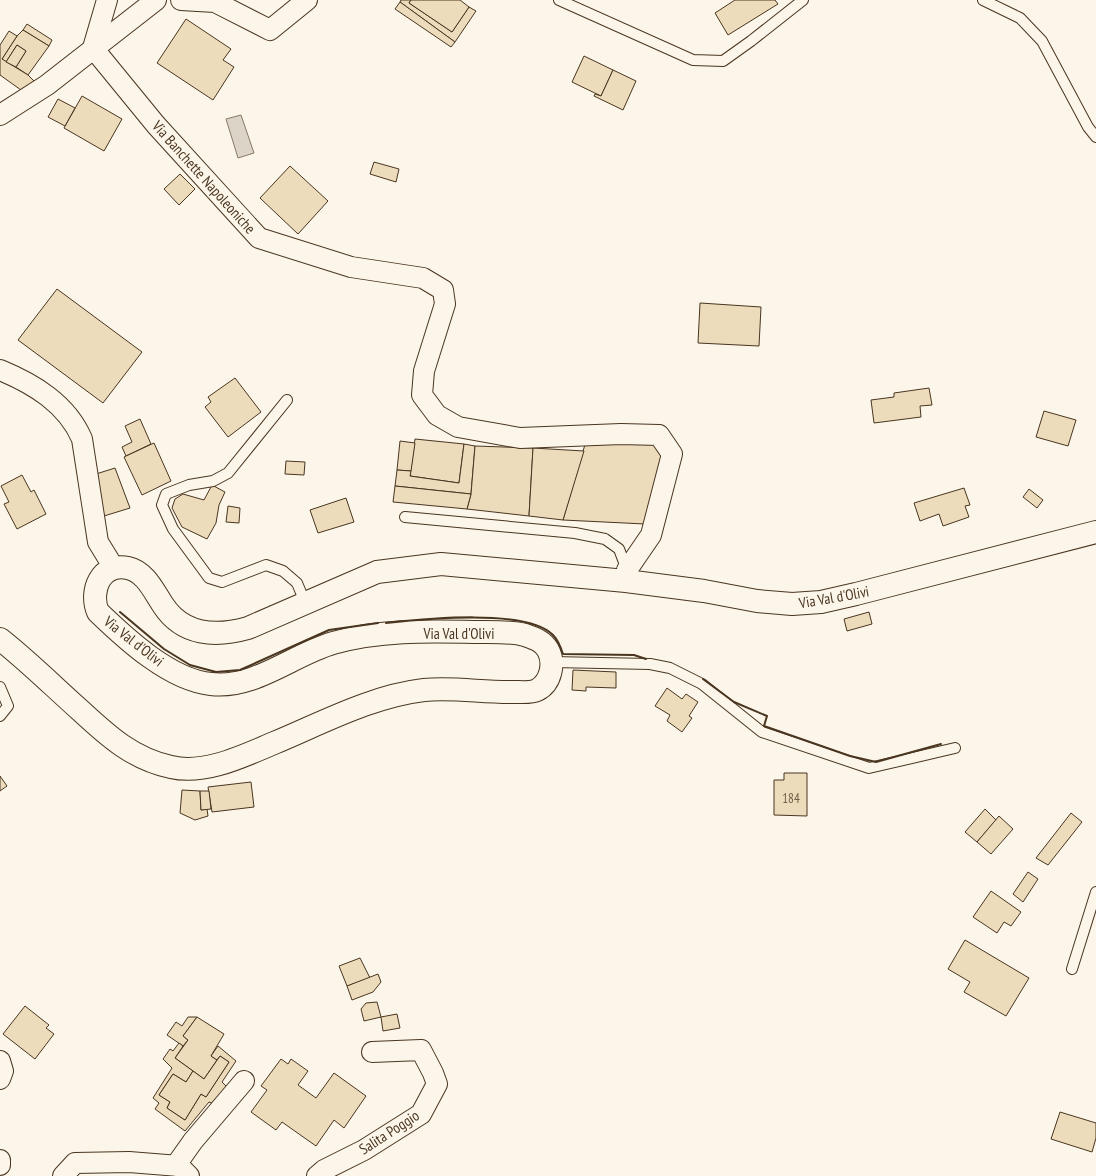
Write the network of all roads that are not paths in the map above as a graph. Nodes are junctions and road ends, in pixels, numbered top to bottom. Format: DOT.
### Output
graph roads {
  1 [pos="107,0"];
  2 [pos="156,0"];
  3 [pos="181,0"];
  4 [pos="307,0"];
  5 [pos="558,0"];
  6 [pos="803,0"];
  7 [pos="983,0"];
  8 [pos="93,48"];
  9 [pos="0,115"];
  10 [pos="1096,137"];
  11 [pos="0,370"];
  12 [pos="287,400"];
  13 [pos="405,517"];
  14 [pos="1096,532"];
  15 [pos="114,568"];
  16 [pos="627,575"];
  17 [pos="306,602"];
  18 [pos="0,639"];
  19 [pos="552,662"];
  20 [pos="0,687"];
  21 [pos="0,716"];
  22 [pos="955,748"];
  23 [pos="1096,892"];
  24 [pos="1072,969"];
  25 [pos="372,1052"];
  26 [pos="0,1061"];
  27 [pos="0,1079"];
  28 [pos="244,1081"];
  29 [pos="0,1160"];
  30 [pos="0,1165"];
  31 [pos="182,1171"];
  32 [pos="63,1176"];
  33 [pos="317,1176"];
  1 -- 8 [label="street"];
  2 -- 8 [label="street"];
  3 -- 4 [label="street"];
  5 -- 6 [label="lane"];
  7 -- 10 [label="lane"];
  8 -- 9 [label="street"];
  8 -- 16 [label="street, Via Banchette Napoleoniche"];
  11 -- 15 [label="street"];
  12 -- 17 [label="lane"];
  13 -- 16 [label="lane"];
  14 -- 16 [label="street, Via Val d'Olivi"];
  15 -- 17 [label="street, Via Val d'Olivi"];
  15 -- 19 [label="street, Via Val d'Olivi"];
  16 -- 17 [label="street, Via Val d'Olivi"];
  18 -- 19 [label="street"];
  19 -- 22 [label="lane"];
  20 -- 21 [label="lane"];
  23 -- 24 [label="lane"];
  25 -- 33 [label="street, Salita Poggio"];
  26 -- 27 [label="street"];
  28 -- 31 [label="street"];
  29 -- 30 [label="street"];
  31 -- 32 [label="street"];
}
